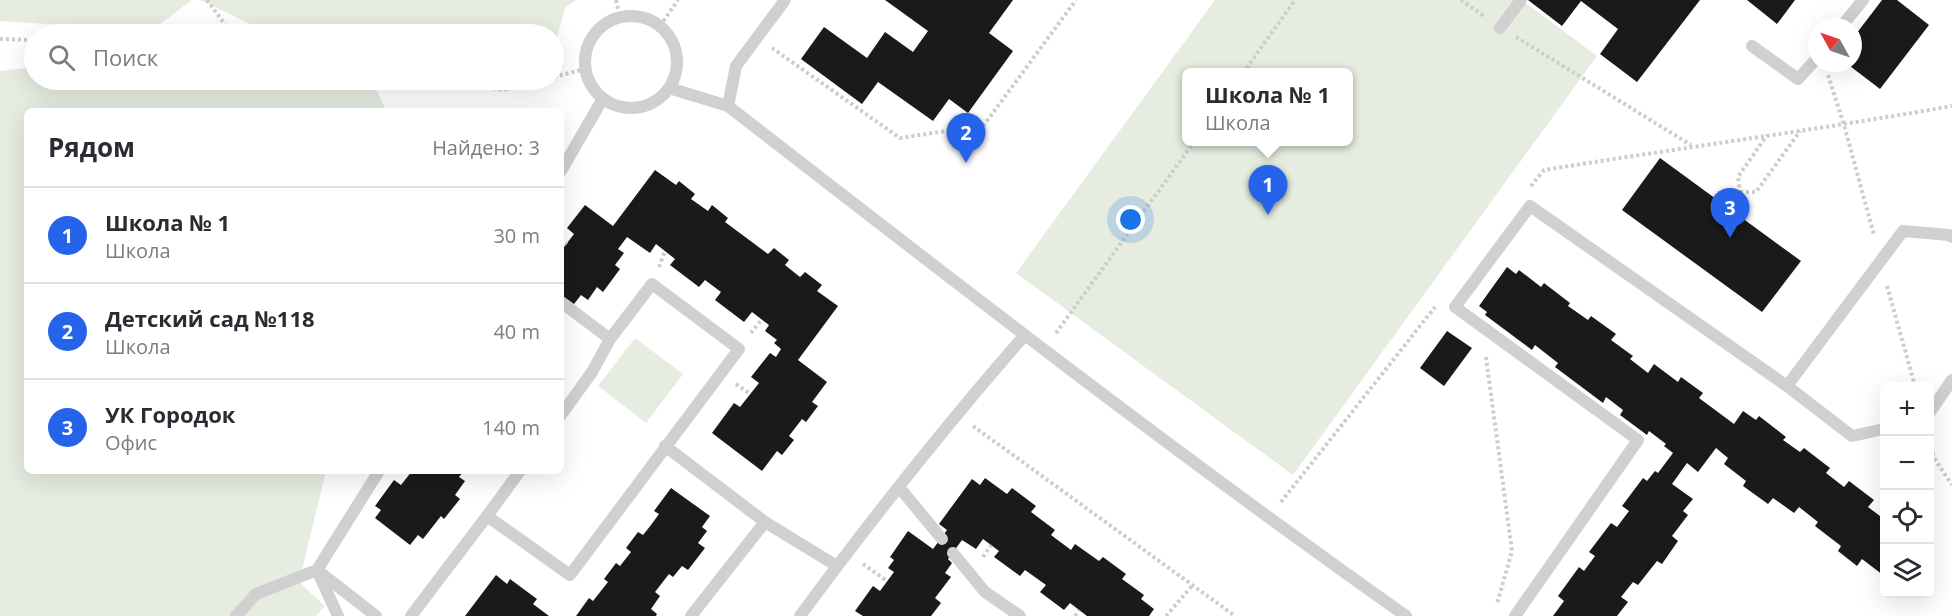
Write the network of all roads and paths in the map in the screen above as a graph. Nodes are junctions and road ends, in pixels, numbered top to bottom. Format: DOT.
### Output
graph roads {
  1 [pos="207,0"];
  2 [pos="616,0"];
  3 [pos="678,0"];
  4 [pos="785,0"];
  5 [pos="1076,0"];
  6 [pos="1295,0"];
  7 [pos="1461,0"];
  8 [pos="1521,0"];
  9 [pos="1863,0"];
  10 [pos="620,17"];
  11 [pos="1848,18"];
  12 [pos="225,24"];
  13 [pos="660,26"];
  14 [pos="1500,28"];
  15 [pos="757,37"];
  16 [pos="0,39"];
  17 [pos="24,40"];
  18 [pos="1752,46"];
  19 [pos="1246,68"];
  20 [pos="1808,68"];
  21 [pos="585,69"];
  22 [pos="1827,73"];
  23 [pos="564,74"];
  24 [pos="669,88"];
  25 [pos="602,100"];
  26 [pos="728,106"];
  27 [pos="1952,106"];
  28 [pos="1844,125"];
  29 [pos="1800,131"];
  30 [pos="1767,135"];
  31 [pos="1190,146"];
  32 [pos="1691,146"];
  33 [pos="564,166"];
  34 [pos="1529,188"];
  35 [pos="1740,192"];
  36 [pos="1728,207"];
  37 [pos="1952,237"];
  38 [pos="564,242"];
  39 [pos="567,244"];
  40 [pos="1881,261"];
  41 [pos="1442,298"];
  42 [pos="564,304"];
  43 [pos="1024,336"];
  44 [pos="610,339"];
  45 [pos="1042,350"];
  46 [pos="1482,350"];
  47 [pos="1952,380"];
  48 [pos="1914,382"];
  49 [pos="1787,386"];
  50 [pos="1934,405"];
  51 [pos="564,411"];
  52 [pos="956,414"];
  53 [pos="1880,430"];
  54 [pos="665,446"];
  55 [pos="1934,458"];
  56 [pos="377,474"];
  57 [pos="518,474"];
  58 [pos="1952,485"];
  59 [pos="899,487"];
  60 [pos="487,516"];
  61 [pos="1268,519"];
  62 [pos="765,522"];
  63 [pos="942,539"];
  64 [pos="847,552"];
  65 [pos="953,553"];
  66 [pos="837,566"];
  67 [pos="317,570"];
  68 [pos="887,581"];
  69 [pos="1192,586"];
  70 [pos="1496,605"];
  71 [pos="1079,610"];
  72 [pos="236,616"];
  73 [pos="338,616"];
  74 [pos="376,616"];
  75 [pos="411,616"];
  76 [pos="692,616"];
  77 [pos="800,616"];
  78 [pos="1020,616"];
  79 [pos="1075,616"];
  80 [pos="1166,616"];
  81 [pos="1235,616"];
  82 [pos="1406,616"];
  83 [pos="1515,616"];
  1 -- 12 [label="path"];
  2 -- 10 [label="path"];
  3 -- 13 [label="path"];
  4 -- 15 [label="lane"];
  5 -- 15 [label="path"];
  6 -- 19 [label="path"];
  7 -- 14 [label="path"];
  8 -- 14 [label="lane"];
  9 -- 11 [label="lane"];
  10 -- 13 [label="lane"];
  10 -- 21 [label="lane"];
  13 -- 24 [label="lane"];
  14 -- 32 [label="path"];
  15 -- 26 [label="lane"];
  16 -- 17 [label="path"];
  18 -- 20 [label="lane"];
  21 -- 23 [label="path"];
  21 -- 25 [label="lane"];
  22 -- 28 [label="path"];
  24 -- 25 [label="lane"];
  24 -- 26 [label="lane"];
  25 -- 33 [label="lane"];
  26 -- 43 [label="lane"];
  27 -- 28 [label="path"];
  28 -- 29 [label="path"];
  28 -- 40 [label="path"];
  29 -- 30 [label="path"];
  29 -- 35 [label="path"];
  30 -- 32 [label="path"];
  30 -- 35 [label="path"];
  31 -- 45 [label="path"];
  32 -- 34 [label="path"];
  35 -- 36 [label="path"];
  37 -- 40 [label="lane"];
  38 -- 39 [label="path"];
  40 -- 48 [label="path"];
  40 -- 49 [label="lane"];
  41 -- 61 [label="path"];
  42 -- 44 [label="lane"];
  43 -- 45 [label="lane"];
  43 -- 52 [label="lane"];
  44 -- 51 [label="lane"];
  44 -- 54 [label="lane"];
  45 -- 61 [label="lane"];
  46 -- 70 [label="path"];
  47 -- 50 [label="lane"];
  49 -- 53 [label="lane"];
  49 -- 83 [label="lane"];
  52 -- 59 [label="lane"];
  52 -- 69 [label="path"];
  54 -- 60 [label="lane"];
  54 -- 62 [label="lane"];
  55 -- 58 [label="path"];
  56 -- 67 [label="lane"];
  57 -- 60 [label="lane"];
  59 -- 63 [label="lane"];
  59 -- 64 [label="lane"];
  60 -- 75 [label="lane"];
  61 -- 82 [label="lane"];
  62 -- 66 [label="lane"];
  62 -- 76 [label="lane"];
  64 -- 66 [label="lane"];
  64 -- 68 [label="path"];
  65 -- 78 [label="lane"];
  66 -- 77 [label="lane"];
  67 -- 72 [label="lane"];
  67 -- 73 [label="lane"];
  67 -- 74 [label="lane"];
  69 -- 80 [label="path"];
  69 -- 81 [label="path"];
  71 -- 79 [label="path"];
}
